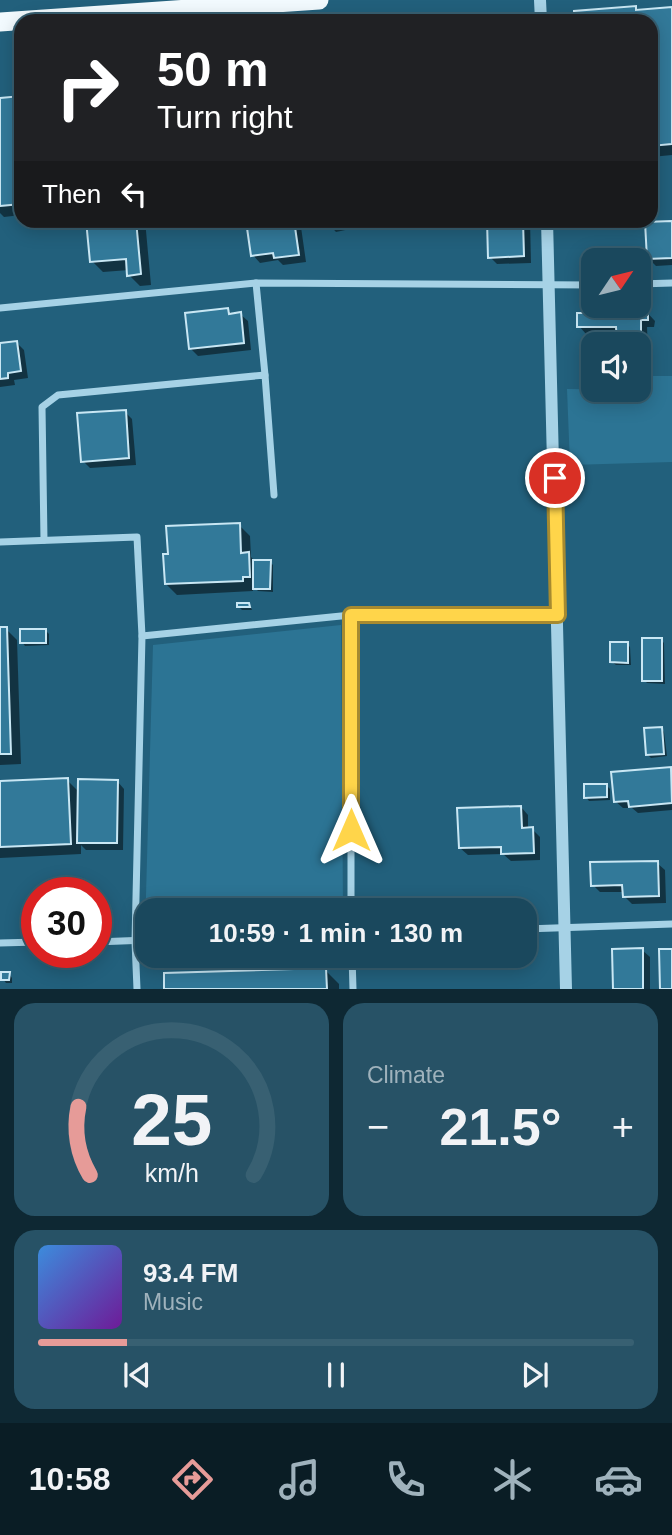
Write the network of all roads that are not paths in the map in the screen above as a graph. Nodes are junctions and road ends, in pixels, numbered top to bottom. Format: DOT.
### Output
graph roads {
  1 [pos="319,0"];
  2 [pos="116,14"];
  3 [pos="547,228"];
  4 [pos="256,283"];
  5 [pos="672,283"];
  6 [pos="651,284"];
  7 [pos="550,285"];
  8 [pos="581,285"];
  9 [pos="0,308"];
  10 [pos="265,375"];
  11 [pos="274,495"];
  12 [pos="44,540"];
  13 [pos="0,542"];
  14 [pos="351,615"];
  15 [pos="558,615"];
  16 [pos="142,636"];
  17 [pos="136,898"];
  18 [pos="351,898"];
  19 [pos="672,924"];
  20 [pos="565,928"];
  21 [pos="537,929"];
  22 [pos="135,941"];
  23 [pos="21,942"];
  24 [pos="112,942"];
  25 [pos="0,943"];
  26 [pos="136,968"];
  27 [pos="352,968"];
  28 [pos="137,989"];
  29 [pos="353,989"];
  30 [pos="566,989"];
  1 -- 2 [label="highway"];
  3 -- 7 [label="street"];
  4 -- 7 [label="street"];
  4 -- 9 [label="street"];
  4 -- 10 [label="street"];
  5 -- 6 [label="street"];
  7 -- 8 [label="street"];
  7 -- 15 [label="street"];
  10 -- 11 [label="street"];
  10 -- 12 [label="street"];
  12 -- 13 [label="street"];
  12 -- 16 [label="street"];
  14 -- 15 [label="street"];
  14 -- 16 [label="street"];
  14 -- 18 [label="street"];
  15 -- 20 [label="street"];
  16 -- 17 [label="street"];
  19 -- 20 [label="street"];
  20 -- 21 [label="street"];
  20 -- 30 [label="street"];
  22 -- 24 [label="street"];
  23 -- 25 [label="street"];
  26 -- 28 [label="street"];
  27 -- 29 [label="street"];
}
